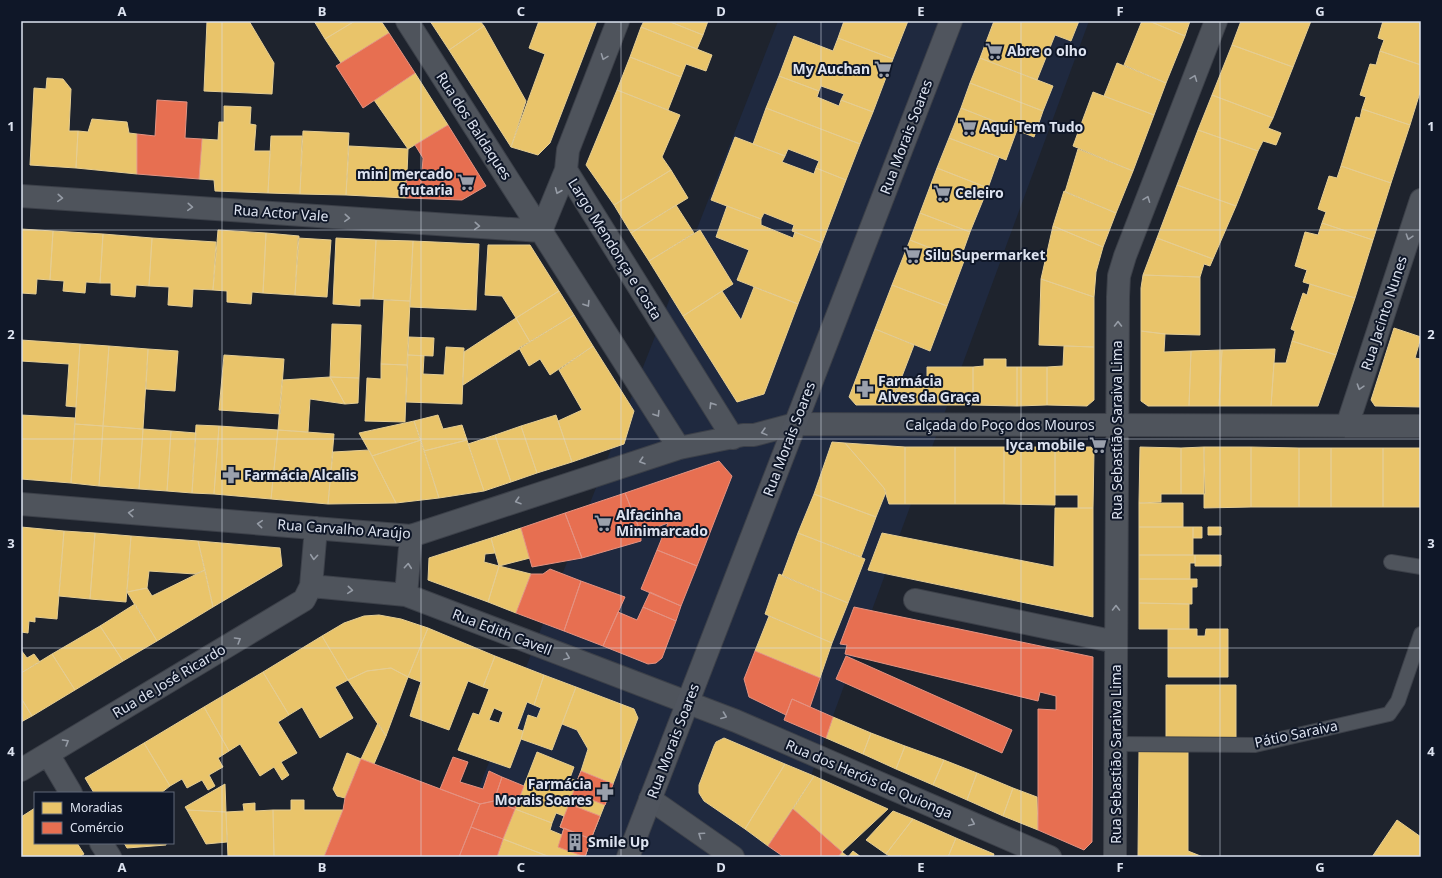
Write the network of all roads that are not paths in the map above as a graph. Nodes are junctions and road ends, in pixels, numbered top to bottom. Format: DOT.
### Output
graph roads {
  1 [pos="407,21"];
  2 [pos="618,21"];
  3 [pos="951,21"];
  4 [pos="1216,21"];
  5 [pos="566,170"];
  6 [pos="21,196"];
  7 [pos="1421,200"];
  8 [pos="541,231"];
  9 [pos="795,424"];
  10 [pos="1117,426"];
  11 [pos="1347,426"];
  12 [pos="1421,426"];
  13 [pos="733,438"];
  14 [pos="679,448"];
  15 [pos="21,504"];
  16 [pos="316,528"];
  17 [pos="411,536"];
  18 [pos="1391,562"];
  19 [pos="1421,567"];
  20 [pos="311,586"];
  21 [pos="406,595"];
  22 [pos="915,600"];
  23 [pos="1421,634"];
  24 [pos="1116,642"];
  25 [pos="688,703"];
  26 [pos="1116,744"];
  27 [pos="48,754"];
  28 [pos="21,770"];
  29 [pos="70,792"];
  30 [pos="650,799"];
  31 [pos="102,844"];
  32 [pos="110,857"];
  33 [pos="628,857"];
  34 [pos="733,857"];
  35 [pos="1050,857"];
  36 [pos="1115,857"];
  1 -- 8 [label="street, Rua dos Baldaques"];
  2 -- 5 [label="street, one-way"];
  3 -- 9 [label="main road, Rua Morais Soares"];
  10 -- 4 [label="street, Rua Sebastião Saraiva Lima, one-way"];
  5 -- 8 [label="street, Largo Mendonça e Costa, one-way"];
  13 -- 5 [label="street, Largo Mendonça e Costa, one-way"];
  6 -- 8 [label="street, Rua Actor Vale, one-way"];
  7 -- 11 [label="street, Rua Jacinto Nunes, one-way"];
  8 -- 14 [label="street, one-way"];
  9 -- 10 [label="street, Calçada do Poço dos Mouros"];
  9 -- 13 [label="street, Rua Carvalho Araújo, one-way"];
  9 -- 25 [label="main road, Rua Morais Soares"];
  10 -- 11 [label="street, Calçada do Poço dos Mouros"];
  24 -- 10 [label="street, Rua Sebastião Saraiva Lima, one-way"];
  11 -- 12 [label="street, Calçada do Poço dos Mouros"];
  13 -- 14 [label="street, Rua Carvalho Araújo"];
  14 -- 17 [label="street, Rua Carvalho Araújo, one-way"];
  16 -- 15 [label="street, Rua Carvalho Araújo, one-way"];
  16 -- 17 [label="street, Rua Carvalho Araújo"];
  16 -- 20 [label="street, one-way"];
  21 -- 17 [label="street, one-way"];
  18 -- 19 [label="lane"];
  20 -- 21 [label="street, Rua Edith Cavell, one-way"];
  27 -- 20 [label="street, Rua de José Ricardo, one-way"];
  21 -- 25 [label="street, Rua Edith Cavell, one-way"];
  22 -- 24 [label="street"];
  23 -- 26 [label="lane, Pátio Saraiva"];
  24 -- 26 [label="street, Rua Sebastião Saraiva Lima"];
  25 -- 30 [label="main road, Rua Morais Soares"];
  25 -- 35 [label="street, Rua dos Heróis de Quionga, one-way"];
  26 -- 36 [label="street, Rua Sebastião Saraiva Lima"];
  27 -- 28 [label="street, Rua de José Ricardo"];
  27 -- 29 [label="street"];
  30 -- 33 [label="main road, Rua Morais Soares"];
  34 -- 30 [label="street, one-way"];
  31 -- 32 [label="street"];
}
